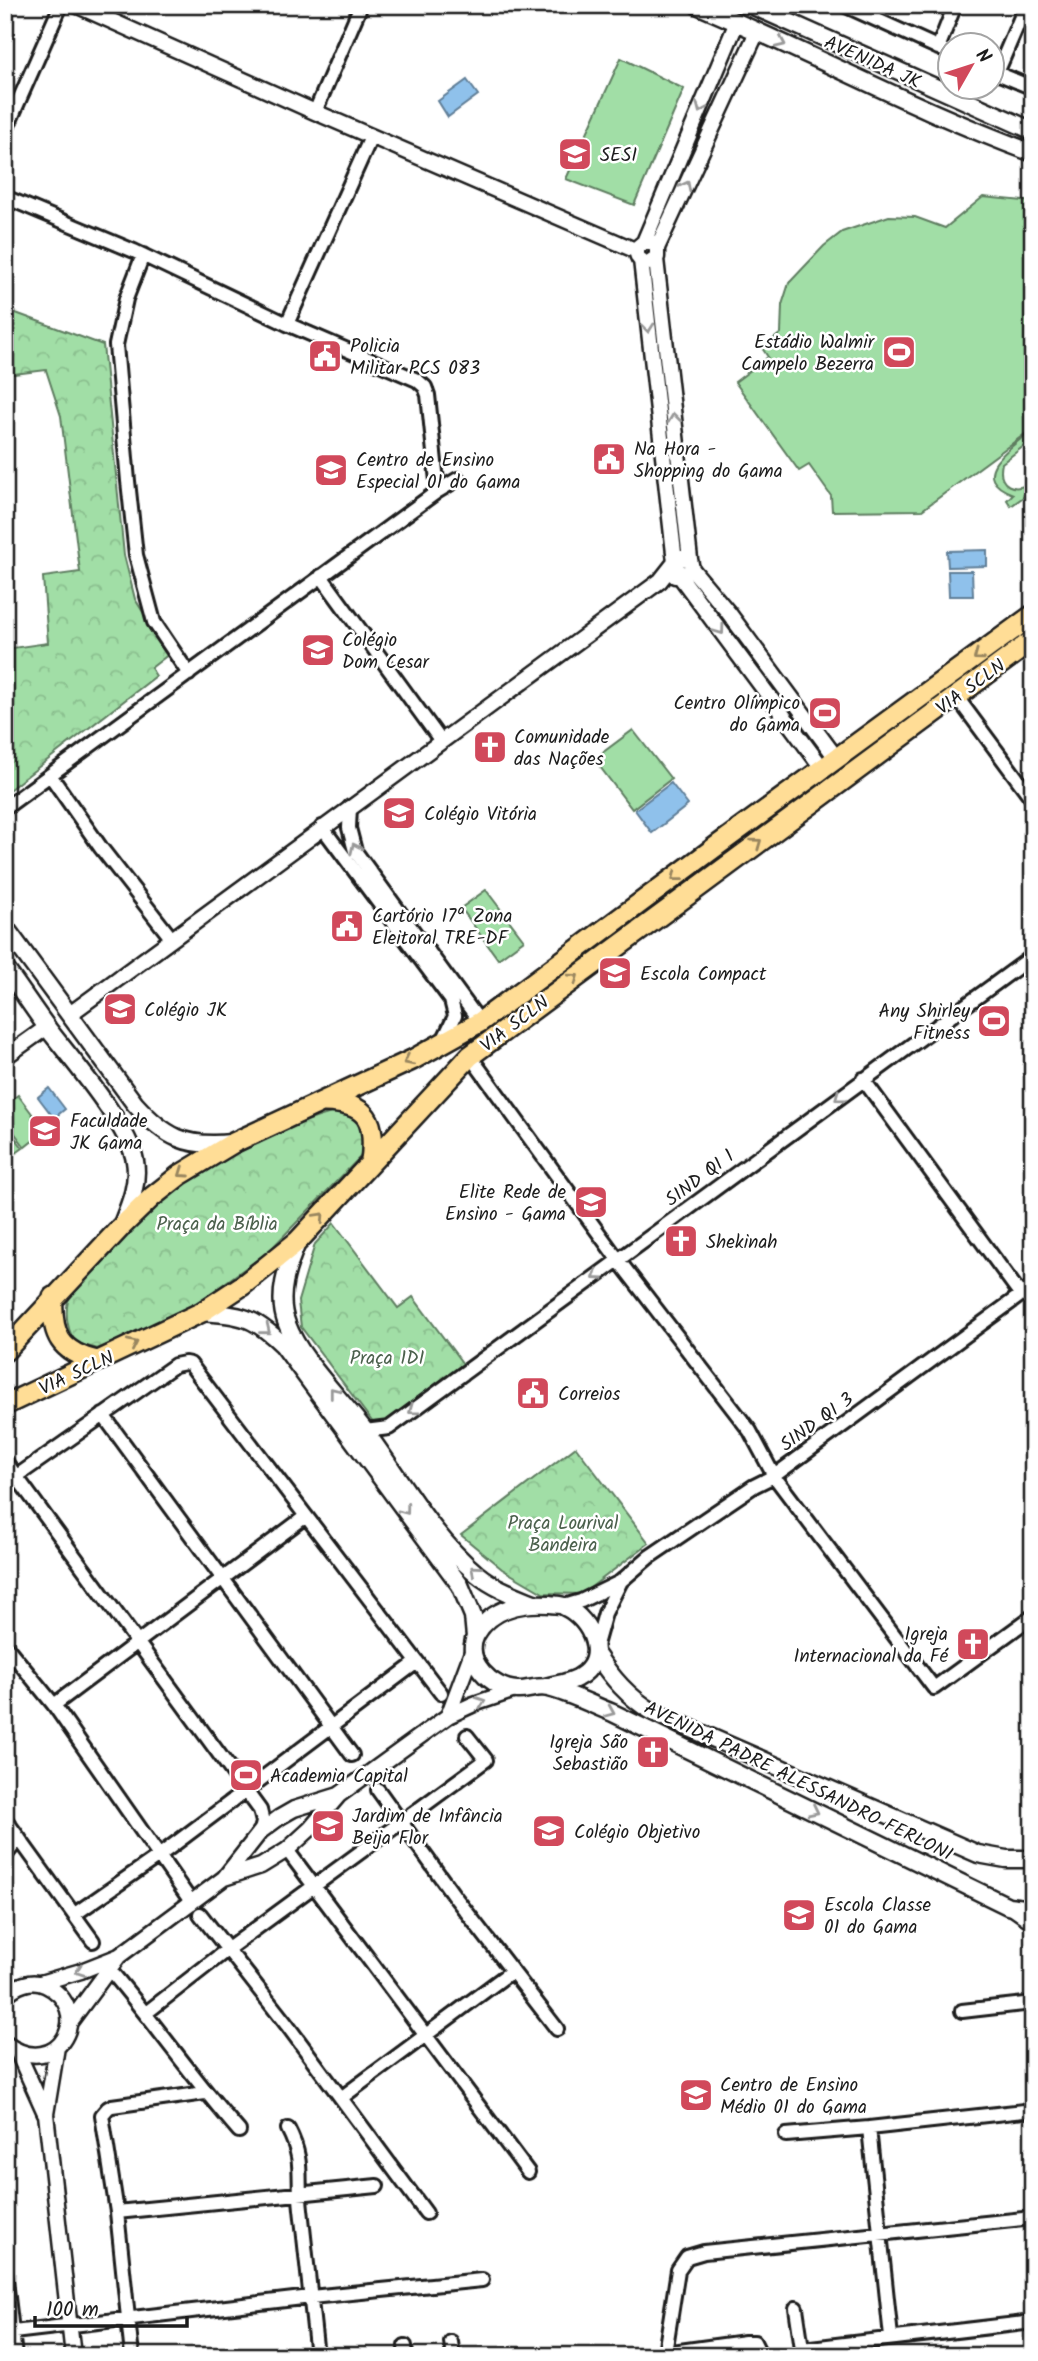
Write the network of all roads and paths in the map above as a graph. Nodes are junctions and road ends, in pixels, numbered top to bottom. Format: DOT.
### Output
graph roads {
  1 [pos="61,5"];
  2 [pos="76,5"];
  3 [pos="361,5"];
  4 [pos="697,5"];
  5 [pos="751,5"];
  6 [pos="844,5"];
  7 [pos="955,5"];
  8 [pos="1028,10"];
  9 [pos="737,22"];
  10 [pos="757,32"];
  11 [pos="944,32"];
  12 [pos="936,47"];
  13 [pos="1006,51"];
  14 [pos="720,63"];
  15 [pos="739,70"];
  16 [pos="1006,77"];
  17 [pos="936,88"];
  18 [pos="1033,88"];
  19 [pos="942,102"];
  20 [pos="971,102"];
  21 [pos="984,107"];
  22 [pos="930,110"];
  23 [pos="315,112"];
  24 [pos="1033,131"];
  25 [pos="5,132"];
  26 [pos="975,132"];
  27 [pos="371,137"];
  28 [pos="1033,153"];
  29 [pos="5,197"];
  30 [pos="647,252"];
  31 [pos="144,255"];
  32 [pos="287,324"];
  33 [pos="458,479"];
  34 [pos="438,491"];
  35 [pos="684,566"];
  36 [pos="321,576"];
  37 [pos="1033,615"];
  38 [pos="1033,640"];
  39 [pos="763,660"];
  40 [pos="749,670"];
  41 [pos="189,674"];
  42 [pos="956,696"];
  43 [pos="441,741"];
  44 [pos="830,764"];
  45 [pos="50,775"];
  46 [pos="808,793"];
  47 [pos="782,800"];
  48 [pos="1033,800"];
  49 [pos="350,807"];
  50 [pos="5,808"];
  51 [pos="794,816"];
  52 [pos="323,827"];
  53 [pos="5,927"];
  54 [pos="172,939"];
  55 [pos="1033,956"];
  56 [pos="5,968"];
  57 [pos="41,976"];
  58 [pos="20,988"];
  59 [pos="70,1014"];
  60 [pos="480,1022"];
  61 [pos="47,1027"];
  62 [pos="442,1043"];
  63 [pos="470,1056"];
  64 [pos="5,1057"];
  65 [pos="104,1059"];
  66 [pos="84,1076"];
  67 [pos="863,1079"];
  68 [pos="323,1102"];
  69 [pos="233,1143"];
  70 [pos="371,1162"];
  71 [pos="121,1227"];
  72 [pos="298,1241"];
  73 [pos="619,1261"];
  74 [pos="1033,1286"];
  75 [pos="1021,1295"];
  76 [pos="53,1297"];
  77 [pos="202,1312"];
  78 [pos="5,1351"];
  79 [pos="97,1361"];
  80 [pos="5,1405"];
  81 [pos="103,1415"];
  82 [pos="388,1428"];
  83 [pos="365,1431"];
  84 [pos="379,1450"];
  85 [pos="5,1461"];
  86 [pos="17,1476"];
  87 [pos="774,1476"];
  88 [pos="5,1489"];
  89 [pos="306,1516"];
  90 [pos="224,1579"];
  91 [pos="615,1588"];
  92 [pos="534,1603"];
  93 [pos="564,1606"];
  94 [pos="1033,1616"];
  95 [pos="138,1642"];
  96 [pos="5,1645"];
  97 [pos="474,1645"];
  98 [pos="596,1649"];
  99 [pos="417,1662"];
  100 [pos="546,1687"];
  101 [pos="515,1690"];
  102 [pos="441,1693"];
  103 [pos="54,1705"];
  104 [pos="448,1716"];
  105 [pos="331,1726"];
  106 [pos="467,1735"];
  107 [pos="352,1755"];
  108 [pos="379,1790"];
  109 [pos="246,1791"];
  110 [pos="339,1795"];
  111 [pos="260,1810"];
  112 [pos="294,1810"];
  113 [pos="280,1816"];
  114 [pos="5,1819"];
  115 [pos="899,1819"];
  116 [pos="401,1822"];
  117 [pos="310,1829"];
  118 [pos="261,1831"];
  119 [pos="926,1832"];
  120 [pos="19,1838"];
  121 [pos="248,1846"];
  122 [pos="889,1847"];
  123 [pos="287,1850"];
  124 [pos="160,1855"];
  125 [pos="5,1856"];
  126 [pos="910,1858"];
  127 [pos="1033,1859"];
  128 [pos="261,1866"];
  129 [pos="224,1878"];
  130 [pos="316,1886"];
  131 [pos="1008,1906"];
  132 [pos="196,1909"];
  133 [pos="1033,1909"];
  134 [pos="75,1914"];
  135 [pos="1033,1922"];
  136 [pos="93,1941"];
  137 [pos="228,1949"];
  138 [pos="119,1956"];
  139 [pos="512,1971"];
  140 [pos="114,1975"];
  141 [pos="40,1983"];
  142 [pos="8,1991"];
  143 [pos="1033,2003"];
  144 [pos="962,2011"];
  145 [pos="146,2013"];
  146 [pos="70,2022"];
  147 [pos="557,2029"];
  148 [pos="426,2035"];
  149 [pos="5,2043"];
  150 [pos="57,2047"];
  151 [pos="18,2053"];
  152 [pos="205,2093"];
  153 [pos="341,2098"];
  154 [pos="1033,2110"];
  155 [pos="46,2115"];
  156 [pos="869,2128"];
  157 [pos="288,2129"];
  158 [pos="240,2130"];
  159 [pos="786,2135"];
  160 [pos="528,2172"];
  161 [pos="377,2186"];
  162 [pos="299,2192"];
  163 [pos="117,2211"];
  164 [pos="426,2213"];
  165 [pos="1033,2217"];
  166 [pos="881,2234"];
  167 [pos="5,2272"];
  168 [pos="482,2280"];
  169 [pos="311,2297"];
  170 [pos="796,2308"];
  171 [pos="129,2318"];
  172 [pos="1033,2322"];
  173 [pos="71,2326"];
  174 [pos="9,2333"];
  175 [pos="891,2337"];
  176 [pos="451,2342"];
  177 [pos="803,2353"];
  178 [pos="665,2355"];
  179 [pos="15,2356"];
  180 [pos="73,2356"];
  181 [pos="132,2356"];
  182 [pos="317,2356"];
  183 [pos="453,2356"];
  184 [pos="644,2356"];
  185 [pos="761,2356"];
  1 -- 25 [label="street"];
  2 -- 23 [label="street"];
  3 -- 23 [label="street"];
  4 -- 9 [label="main road, AVENIDA JK"];
  5 -- 17 [label="main road, AVENIDA JK"];
  6 -- 12 [label="street"];
  7 -- 11 [label="street"];
  8 -- 13 [label="street"];
  9 -- 10 [label="main road, AVENIDA JK"];
  9 -- 14 [label="street"];
  10 -- 15 [label="street"];
  10 -- 22 [label="main road, AVENIDA JK, one-way"];
  14 -- 15 [label="street"];
  14 -- 30 [label="street, one-way"];
  30 -- 15 [label="street, one-way"];
  16 -- 18 [label="street"];
  19 -- 22 [label="main road"];
  20 -- 21 [label="main road, AVENIDA JK"];
  21 -- 24 [label="main road, AVENIDA JK"];
  21 -- 26 [label="main road"];
  22 -- 26 [label="main road, AVENIDA JK"];
  23 -- 27 [label="street"];
  26 -- 28 [label="main road, AVENIDA JK"];
  27 -- 30 [label="street"];
  27 -- 32 [label="street"];
  29 -- 31 [label="street"];
  30 -- 35 [label="street"];
  31 -- 32 [label="street"];
  31 -- 41 [label="street"];
  32 -- 34 [label="street"];
  33 -- 34 [label="street"];
  34 -- 36 [label="street"];
  35 -- 39 [label="street"];
  35 -- 40 [label="street, one-way"];
  35 -- 43 [label="street"];
  36 -- 41 [label="street"];
  36 -- 43 [label="street"];
  37 -- 44 [label="main road, VIA SCLN, one-way"];
  38 -- 42 [label="main road, VIA SCLN"];
  39 -- 40 [label="street"];
  39 -- 44 [label="street"];
  40 -- 44 [label="street"];
  41 -- 45 [label="street"];
  42 -- 46 [label="main road, VIA SCLN"];
  42 -- 48 [label="street"];
  43 -- 49 [label="street"];
  44 -- 46 [label="main road, VIA SCLN"];
  45 -- 50 [label="street"];
  45 -- 54 [label="street"];
  46 -- 47 [label="main road, VIA SCLN"];
  46 -- 51 [label="main road, VIA SCLN"];
  47 -- 51 [label="main road"];
  47 -- 60 [label="main road, VIA SCLN, one-way"];
  49 -- 52 [label="street"];
  60 -- 49 [label="street, one-way"];
  63 -- 51 [label="main road, VIA SCLN, one-way"];
  52 -- 54 [label="street"];
  52 -- 62 [label="street"];
  53 -- 57 [label="main road"];
  54 -- 59 [label="street"];
  55 -- 67 [label="street, SIND QI 1"];
  56 -- 58 [label="main road"];
  57 -- 58 [label="main road"];
  57 -- 59 [label="main road"];
  58 -- 61 [label="main road"];
  59 -- 65 [label="main road"];
  60 -- 62 [label="main road, VIA SCLN"];
  61 -- 64 [label="street"];
  61 -- 66 [label="main road"];
  62 -- 68 [label="main road, VIA SCLN, one-way"];
  63 -- 70 [label="main road, VIA SCLN"];
  63 -- 73 [label="street"];
  65 -- 66 [label="main road"];
  65 -- 69 [label="main road"];
  66 -- 71 [label="main road"];
  67 -- 73 [label="street, SIND QI 1, one-way"];
  67 -- 75 [label="street"];
  68 -- 69 [label="main road, VIA SCLN"];
  68 -- 70 [label="main road"];
  69 -- 71 [label="main road, VIA SCLN, one-way"];
  72 -- 70 [label="main road, VIA SCLN, one-way"];
  71 -- 76 [label="main road, VIA SCLN"];
  72 -- 77 [label="main road, VIA SCLN"];
  83 -- 72 [label="main road, one-way"];
  73 -- 82 [label="street, SIND QI 1, one-way"];
  73 -- 87 [label="street"];
  74 -- 75 [label="street, SIND QI 3"];
  75 -- 87 [label="street, SIND QI 3"];
  76 -- 78 [label="main road, VIA SCLN"];
  76 -- 79 [label="main road"];
  79 -- 77 [label="main road, VIA SCLN, one-way"];
  77 -- 97 [label="main road, one-way"];
  79 -- 80 [label="main road, VIA SCLN"];
  81 -- 86 [label="street"];
  81 -- 89 [label="street"];
  81 -- 90 [label="street"];
  82 -- 83 [label="street"];
  82 -- 84 [label="street"];
  83 -- 84 [label="main road"];
  92 -- 84 [label="main road, one-way"];
  85 -- 86 [label="street"];
  86 -- 88 [label="street"];
  86 -- 95 [label="street"];
  87 -- 91 [label="street, SIND QI 3"];
  87 -- 94 [label="street"];
  89 -- 90 [label="street"];
  89 -- 99 [label="street"];
  90 -- 95 [label="street"];
  90 -- 105 [label="street"];
  91 -- 93 [label="street"];
  91 -- 98 [label="street"];
  92 -- 93 [label="main road"];
  92 -- 97 [label="main road"];
  93 -- 98 [label="main road"];
  95 -- 103 [label="street"];
  95 -- 109 [label="street"];
  96 -- 103 [label="street"];
  97 -- 101 [label="main road"];
  97 -- 104 [label="street"];
  98 -- 100 [label="main road"];
  98 -- 115 [label="main road, AVENIDA PADRE ALESSANDRO FERLONI"];
  99 -- 102 [label="street"];
  99 -- 105 [label="street"];
  100 -- 101 [label="main road"];
  100 -- 122 [label="main road, AVENIDA PADRE ALESSANDRO FERLONI, one-way"];
  104 -- 101 [label="street, one-way"];
  103 -- 124 [label="street"];
  104 -- 110 [label="street"];
  105 -- 107 [label="street"];
  105 -- 109 [label="street"];
  106 -- 116 [label="street"];
  108 -- 116 [label="street"];
  109 -- 111 [label="street"];
  109 -- 124 [label="street"];
  110 -- 112 [label="street"];
  110 -- 117 [label="street"];
  111 -- 113 [label="street"];
  111 -- 118 [label="street"];
  112 -- 113 [label="street"];
  112 -- 117 [label="street"];
  113 -- 118 [label="street"];
  114 -- 120 [label="street"];
  115 -- 119 [label="main road, AVENIDA PADRE ALESSANDRO FERLONI"];
  115 -- 122 [label="main road"];
  116 -- 130 [label="street"];
  116 -- 139 [label="street"];
  117 -- 123 [label="street"];
  118 -- 121 [label="street"];
  119 -- 126 [label="main road"];
  119 -- 127 [label="main road, AVENIDA PADRE ALESSANDRO FERLONI"];
  120 -- 125 [label="street"];
  120 -- 134 [label="street"];
  121 -- 128 [label="street"];
  121 -- 129 [label="street"];
  122 -- 126 [label="main road, AVENIDA PADRE ALESSANDRO FERLONI"];
  123 -- 128 [label="street"];
  123 -- 130 [label="street"];
  124 -- 132 [label="street"];
  124 -- 134 [label="street"];
  126 -- 131 [label="main road, AVENIDA PADRE ALESSANDRO FERLONI"];
  128 -- 129 [label="street"];
  129 -- 132 [label="street"];
  130 -- 137 [label="street"];
  130 -- 148 [label="street"];
  131 -- 133 [label="main road, AVENIDA PADRE ALESSANDRO FERLONI"];
  131 -- 135 [label="street"];
  132 -- 137 [label="street"];
  132 -- 138 [label="street"];
  134 -- 136 [label="street"];
  137 -- 145 [label="street"];
  137 -- 153 [label="street"];
  138 -- 141 [label="street, one-way"];
  138 -- 146 [label="street"];
  139 -- 147 [label="street"];
  139 -- 148 [label="street"];
  140 -- 145 [label="street"];
  141 -- 142 [label="street"];
  141 -- 146 [label="street"];
  143 -- 144 [label="street"];
  145 -- 152 [label="street"];
  146 -- 150 [label="street"];
  148 -- 153 [label="street"];
  148 -- 160 [label="street"];
  149 -- 151 [label="street"];
  150 -- 151 [label="street"];
  150 -- 155 [label="street"];
  151 -- 155 [label="street"];
  152 -- 158 [label="street"];
  152 -- 163 [label="street"];
  153 -- 164 [label="street"];
  154 -- 156 [label="street"];
  155 -- 173 [label="street"];
  156 -- 159 [label="street"];
  156 -- 166 [label="street"];
  157 -- 162 [label="street"];
  161 -- 162 [label="street"];
  162 -- 163 [label="street"];
  162 -- 169 [label="street"];
  163 -- 171 [label="street"];
  165 -- 166 [label="street"];
  166 -- 175 [label="street"];
  166 -- 178 [label="street"];
  167 -- 174 [label="street"];
  168 -- 169 [label="street"];
  169 -- 171 [label="street"];
  169 -- 182 [label="street"];
  170 -- 177 [label="street"];
  171 -- 173 [label="street"];
  171 -- 181 [label="street"];
  172 -- 175 [label="street"];
  173 -- 174 [label="street"];
  173 -- 180 [label="street"];
  174 -- 179 [label="street"];
  175 -- 177 [label="street"];
  176 -- 183 [label="street"];
  178 -- 184 [label="street"];
  178 -- 185 [label="street"];
}
